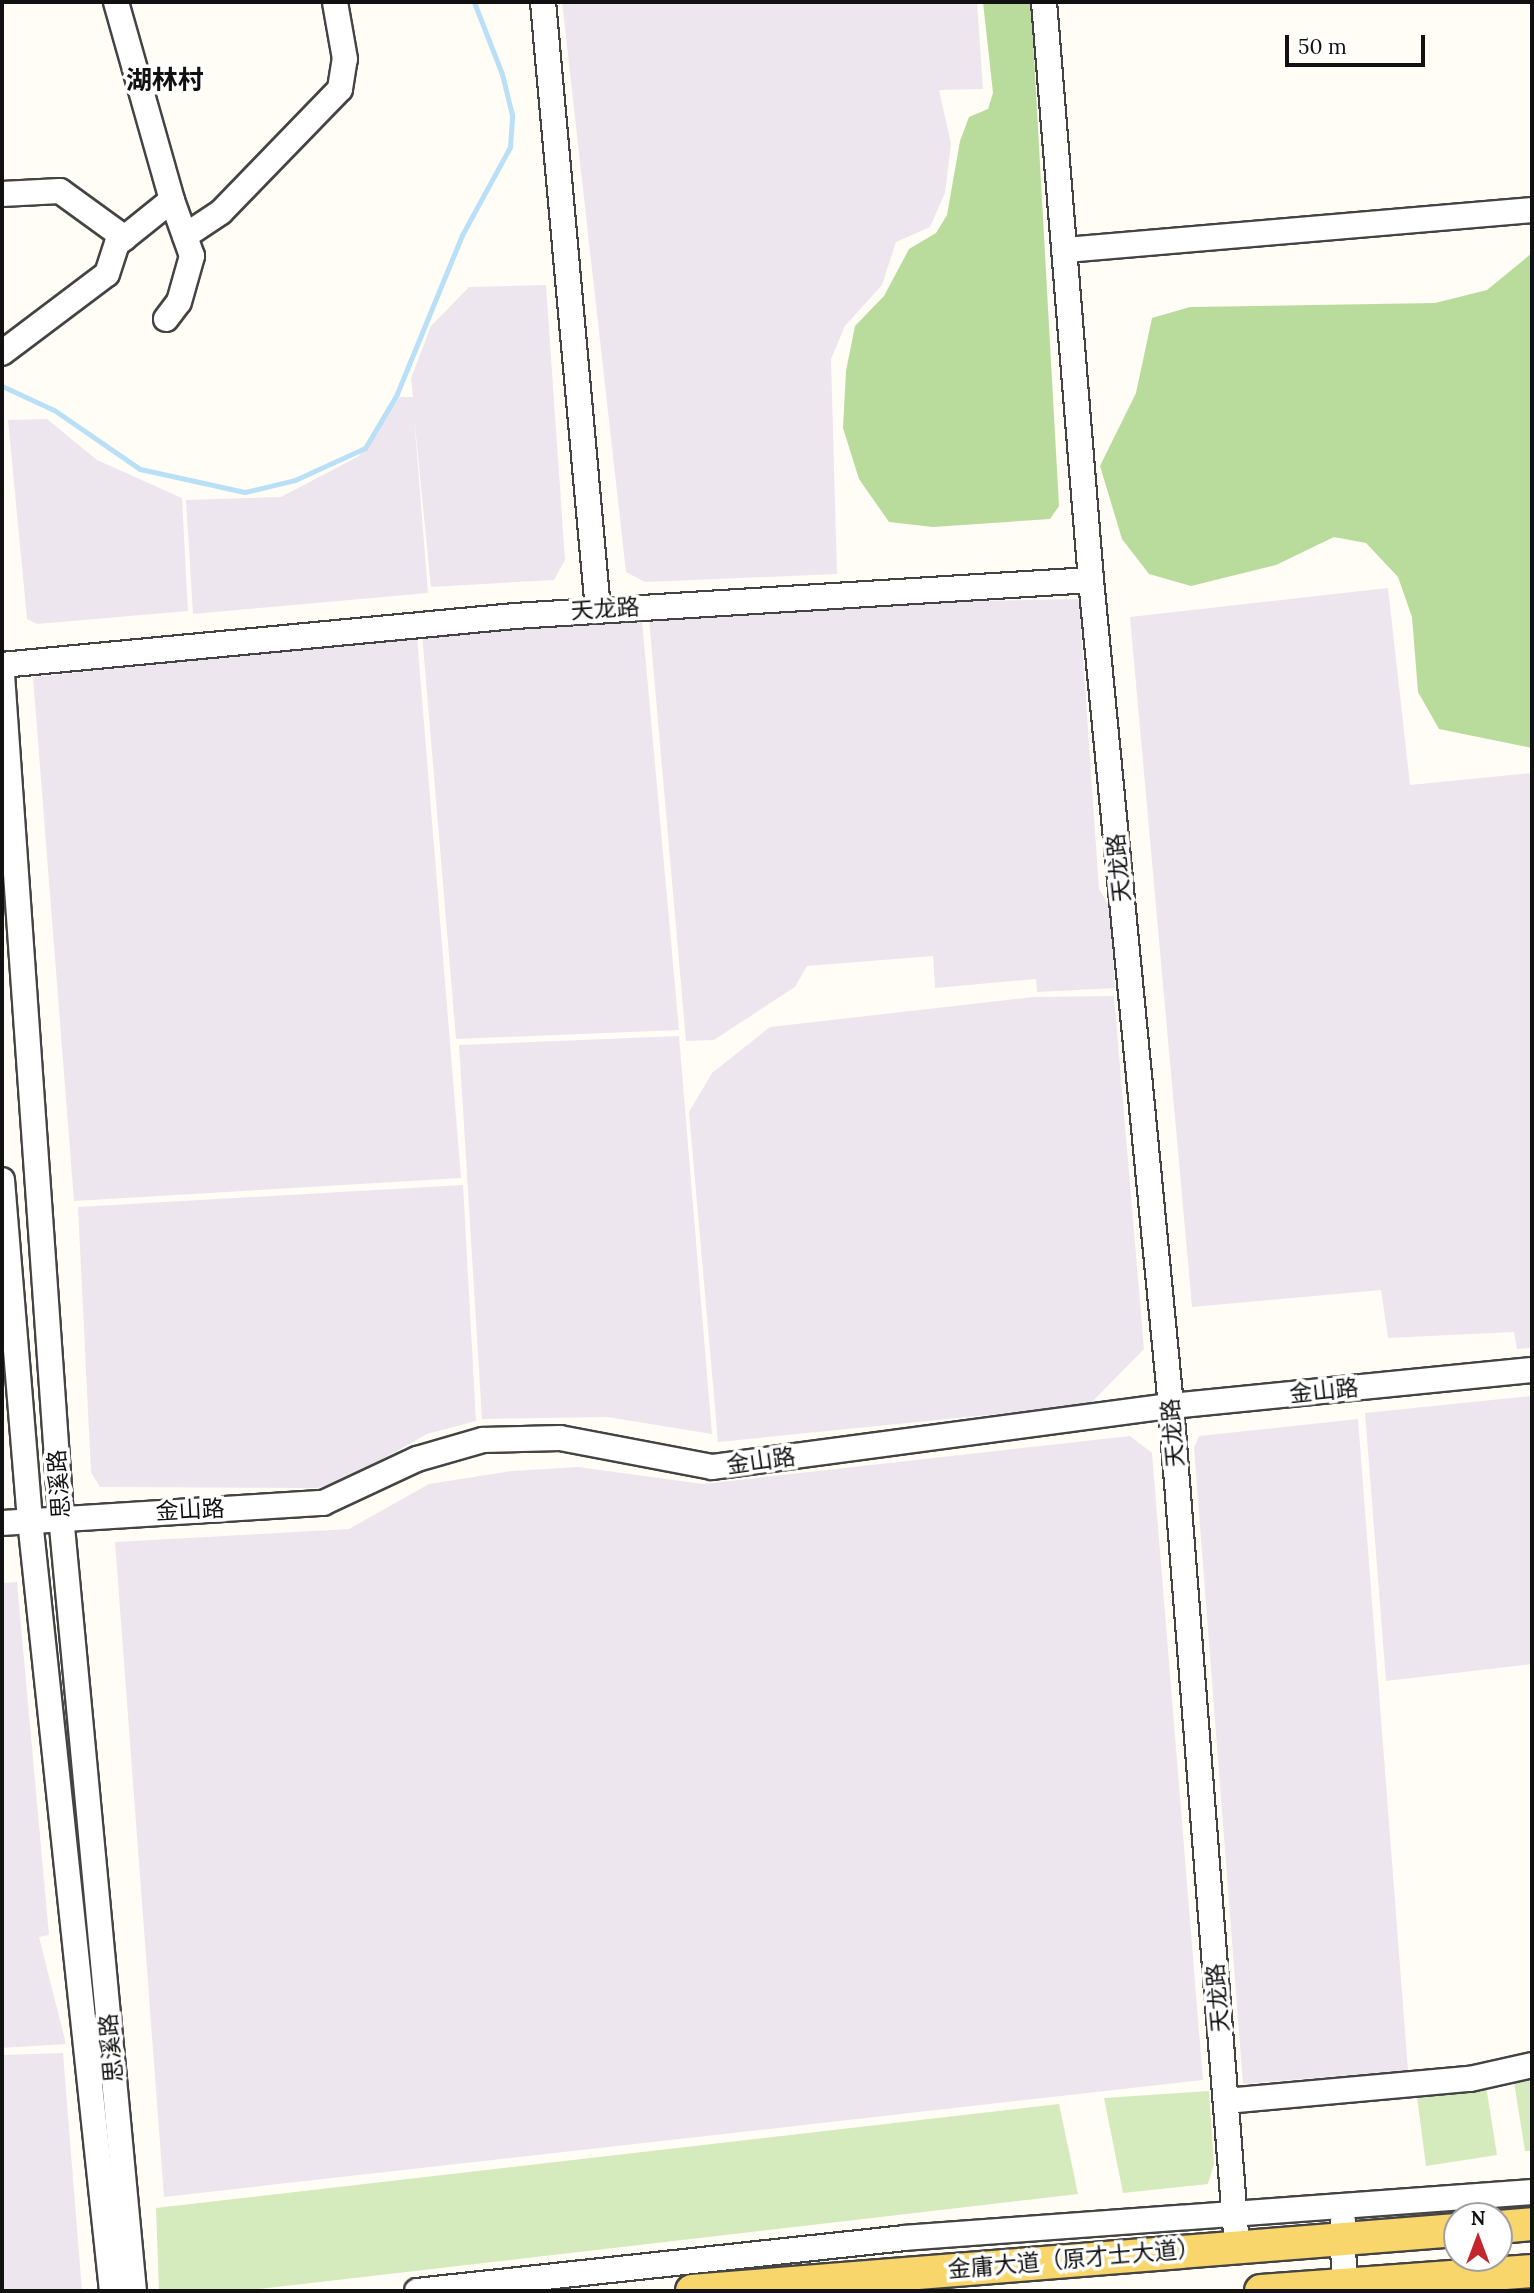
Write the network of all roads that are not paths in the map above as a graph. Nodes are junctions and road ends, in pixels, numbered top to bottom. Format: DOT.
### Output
graph roads {
  1 [pos="116,2"];
  2 [pos="335,2"];
  3 [pos="543,2"];
  4 [pos="1044,2"];
  5 [pos="2,194"];
  6 [pos="172,200"];
  7 [pos="1532,210"];
  8 [pos="185,236"];
  9 [pos="125,238"];
  10 [pos="1066,250"];
  11 [pos="166,319"];
  12 [pos="2,353"];
  13 [pos="1091,580"];
  14 [pos="598,610"];
  15 [pos="2,665"];
  16 [pos="2,674"];
  17 [pos="2,1180"];
  18 [pos="1532,1370"];
  19 [pos="1171,1406"];
  20 [pos="61,1516"];
  21 [pos="30,1520"];
  22 [pos="2,1522"];
  23 [pos="1532,2065"];
  24 [pos="1226,2101"];
  25 [pos="1532,2193"];
  26 [pos="1343,2207"];
  27 [pos="1231,2211"];
  28 [pos="1532,2224"];
  29 [pos="1513,2226"];
  30 [pos="1443,2231"];
  31 [pos="1343,2238"];
  32 [pos="1237,2246"];
  33 [pos="1532,2270"];
  34 [pos="1344,2288"];
  35 [pos="113,2291"];
  36 [pos="134,2291"];
  37 [pos="417,2291"];
  38 [pos="692,2291"];
  39 [pos="1261,2291"];
  1 -- 6 [label="street"];
  2 -- 8 [label="street"];
  3 -- 14 [label="street"];
  4 -- 10 [label="street"];
  5 -- 9 [label="street"];
  6 -- 8 [label="street"];
  6 -- 9 [label="street"];
  7 -- 10 [label="street"];
  8 -- 11 [label="street"];
  9 -- 12 [label="street"];
  10 -- 13 [label="street"];
  13 -- 14 [label="street, 天龙路"];
  13 -- 19 [label="street, 天龙路"];
  14 -- 15 [label="street, 天龙路"];
  16 -- 20 [label="street, 思溪路"];
  17 -- 21 [label="street, 思溪路"];
  18 -- 19 [label="street, 金山路"];
  19 -- 20 [label="street, 金山路"];
  19 -- 24 [label="street, 天龙路"];
  20 -- 21 [label="street, 金山路"];
  20 -- 36 [label="street, 思溪路"];
  21 -- 22 [label="street, 金山路"];
  21 -- 35 [label="street, 思溪路"];
  23 -- 24 [label="street"];
  24 -- 27 [label="street, 天龙路"];
  25 -- 26 [label="street"];
  26 -- 27 [label="street"];
  26 -- 31 [label="street"];
  27 -- 32 [label="street, 天龙路"];
  27 -- 37 [label="street"];
  28 -- 29 [label="main road"];
  30 -- 31 [label="main road, 金庸大道（原才士大道）"];
  31 -- 32 [label="main road, 金庸大道（原才士大道）"];
  31 -- 34 [label="street"];
  32 -- 38 [label="main road, 金庸大道（原才士大道）"];
  33 -- 34 [label="main road"];
  34 -- 39 [label="main road"];
}
